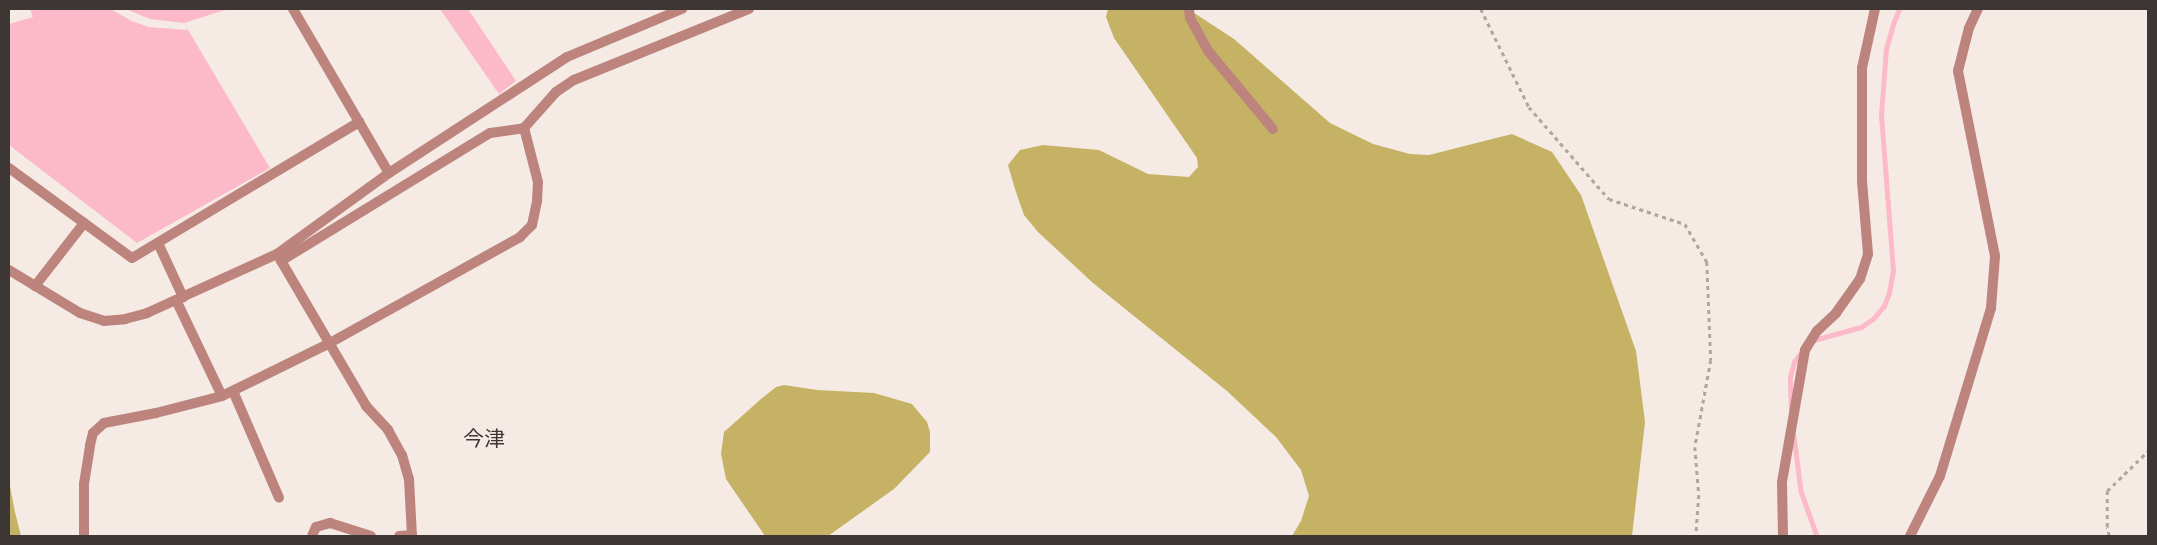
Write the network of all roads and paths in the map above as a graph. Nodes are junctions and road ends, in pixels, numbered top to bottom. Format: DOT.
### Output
graph roads {
  1 [pos="292,9"];
  2 [pos="682,9"];
  3 [pos="749,9"];
  4 [pos="1189,9"];
  5 [pos="1481,9"];
  6 [pos="1875,9"];
  7 [pos="1978,9"];
  8 [pos="359,122"];
  9 [pos="524,128"];
  10 [pos="1273,129"];
  11 [pos="9,168"];
  12 [pos="389,173"];
  13 [pos="84,223"];
  14 [pos="158,243"];
  15 [pos="279,258"];
  16 [pos="9,270"];
  17 [pos="35,286"];
  18 [pos="180,299"];
  19 [pos="328,344"];
  20 [pos="233,391"];
  21 [pos="222,396"];
  22 [pos="2148,451"];
  23 [pos="279,498"];
  24 [pos="84,536"];
  25 [pos="312,536"];
  26 [pos="371,536"];
  27 [pos="399,536"];
  28 [pos="412,536"];
  29 [pos="1696,536"];
  30 [pos="1783,536"];
  31 [pos="1910,536"];
  32 [pos="2109,536"];
  1 -- 8 [label="street"];
  2 -- 12 [label="street"];
  3 -- 9 [label="street"];
  4 -- 10 [label="street"];
  5 -- 29 [label="path"];
  6 -- 30 [label="street"];
  7 -- 31 [label="street"];
  8 -- 12 [label="street"];
  8 -- 14 [label="street"];
  9 -- 15 [label="street"];
  9 -- 19 [label="street"];
  11 -- 13 [label="street"];
  12 -- 15 [label="street"];
  13 -- 14 [label="street"];
  13 -- 17 [label="street"];
  14 -- 18 [label="street"];
  15 -- 18 [label="street"];
  15 -- 19 [label="street"];
  16 -- 17 [label="street"];
  17 -- 18 [label="street"];
  18 -- 21 [label="street"];
  19 -- 20 [label="street"];
  19 -- 28 [label="street"];
  20 -- 21 [label="street"];
  20 -- 23 [label="street"];
  21 -- 24 [label="street"];
  22 -- 32 [label="path"];
  25 -- 26 [label="street"];
  27 -- 28 [label="street"];
}
